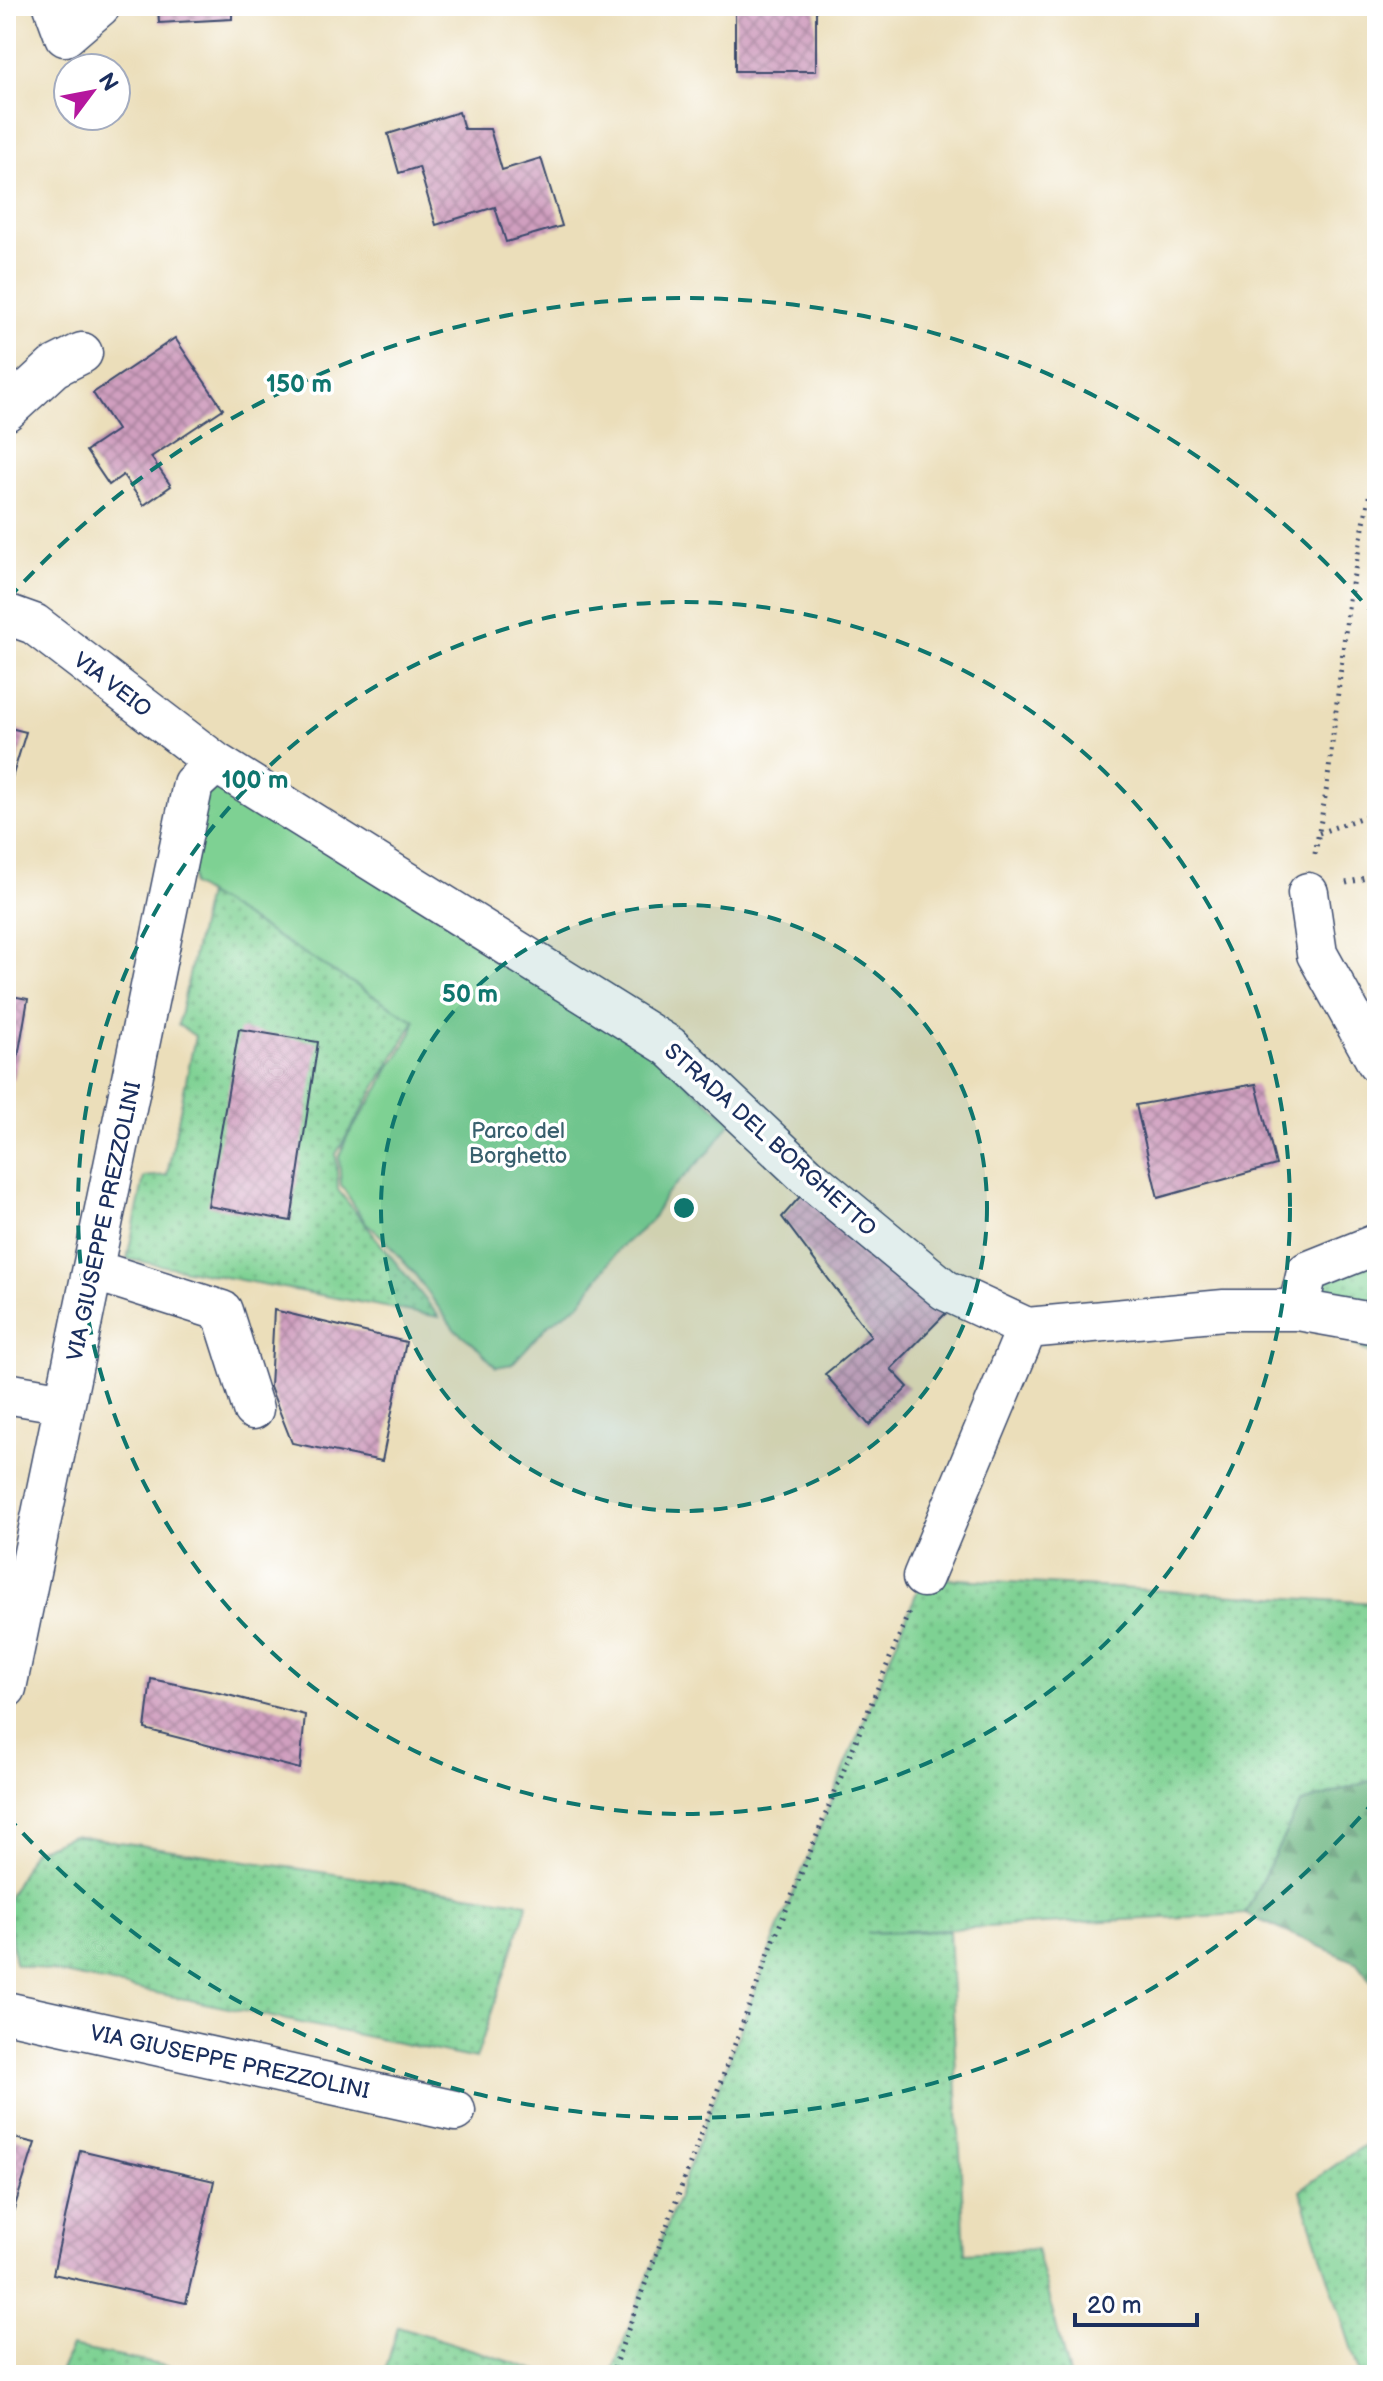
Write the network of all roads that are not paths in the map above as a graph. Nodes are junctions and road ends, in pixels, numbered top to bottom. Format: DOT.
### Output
graph roads {
  1 [pos="54,6"];
  2 [pos="100,6"];
  3 [pos="82,353"];
  4 [pos="6,411"];
  5 [pos="6,614"];
  6 [pos="216,763"];
  7 [pos="1308,893"];
  8 [pos="1377,1062"];
  9 [pos="1377,1244"];
  10 [pos="93,1270"];
  11 [pos="1298,1310"];
  12 [pos="1377,1324"];
  13 [pos="1027,1328"];
  14 [pos="6,1393"];
  15 [pos="65,1403"];
  16 [pos="253,1409"];
  17 [pos="18,1574"];
  18 [pos="923,1577"];
  19 [pos="6,1688"];
  20 [pos="6,2012"];
  21 [pos="455,2111"];
  1 -- 2 [label="street"];
  3 -- 4 [label="street"];
  5 -- 6 [label="street, VIA VEIO"];
  6 -- 10 [label="street, VIA GIUSEPPE PREZZOLINI"];
  6 -- 13 [label="street, STRADA DEL BORGHETTO"];
  7 -- 8 [label="street"];
  9 -- 11 [label="street"];
  10 -- 15 [label="street, VIA GIUSEPPE PREZZOLINI"];
  10 -- 16 [label="street"];
  11 -- 12 [label="street"];
  11 -- 13 [label="street"];
  13 -- 18 [label="street"];
  14 -- 15 [label="street"];
  15 -- 17 [label="street, VIA GIUSEPPE PREZZOLINI"];
  17 -- 19 [label="street, VIA GIUSEPPE PREZZOLINI"];
  20 -- 21 [label="street, VIA GIUSEPPE PREZZOLINI"];
}
